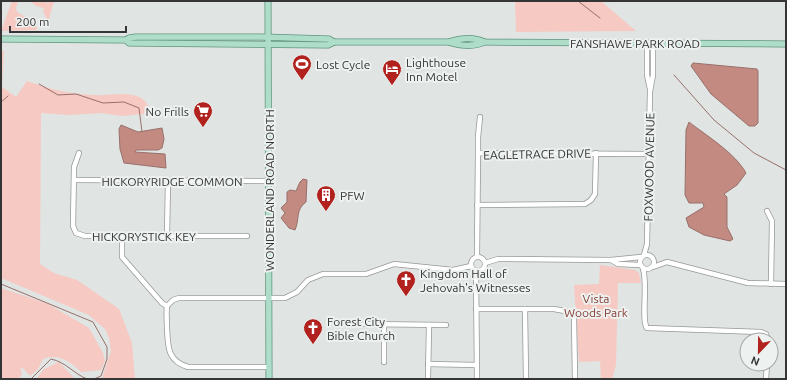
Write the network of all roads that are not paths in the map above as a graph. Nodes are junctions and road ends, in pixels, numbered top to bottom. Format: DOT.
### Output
graph roads {
  1 [pos="268,1"];
  2 [pos="268,37"];
  3 [pos="1,39"];
  4 [pos="126,40"];
  5 [pos="334,42"];
  6 [pos="647,43"];
  7 [pos="653,43"];
  8 [pos="786,44"];
  9 [pos="268,45"];
  10 [pos="650,91"];
  11 [pos="480,117"];
  12 [pos="79,153"];
  13 [pos="478,153"];
  14 [pos="596,153"];
  15 [pos="649,154"];
  16 [pos="74,180"];
  17 [pos="168,181"];
  18 [pos="269,181"];
  19 [pos="478,205"];
  20 [pos="767,211"];
  21 [pos="122,236"];
  22 [pos="167,236"];
  23 [pos="247,236"];
  24 [pos="647,244"];
  25 [pos="477,256"];
  26 [pos="642,256"];
  27 [pos="652,257"];
  28 [pos="611,260"];
  29 [pos="485,263"];
  30 [pos="664,263"];
  31 [pos="471,266"];
  32 [pos="642,267"];
  33 [pos="651,268"];
  34 [pos="476,271"];
  35 [pos="646,279"];
  36 [pos="771,284"];
  37 [pos="786,284"];
  38 [pos="270,298"];
  39 [pos="167,306"];
  40 [pos="476,309"];
  41 [pos="525,309"];
  42 [pos="364,324"];
  43 [pos="384,324"];
  44 [pos="429,325"];
  45 [pos="446,325"];
  46 [pos="761,332"];
  47 [pos="384,362"];
  48 [pos="428,364"];
  49 [pos="477,364"];
  50 [pos="269,366"];
  51 [pos="269,379"];
  52 [pos="428,379"];
  53 [pos="477,379"];
  54 [pos="526,379"];
  55 [pos="575,379"];
  1 -- 2 [label="main road, WONDERLAND ROAD NORTH"];
  2 -- 4 [label="main road, FANSHAWE PARK ROAD"];
  2 -- 5 [label="main road, FANSHAWE PARK ROAD"];
  2 -- 9 [label="main road, WONDERLAND ROAD NORTH"];
  3 -- 4 [label="main road"];
  4 -- 9 [label="main road, FANSHAWE PARK ROAD"];
  5 -- 6 [label="main road, FANSHAWE PARK ROAD"];
  5 -- 9 [label="main road, FANSHAWE PARK ROAD"];
  6 -- 7 [label="main road, FANSHAWE PARK ROAD"];
  6 -- 10 [label="street, FOXWOOD AVENUE"];
  7 -- 8 [label="main road, FANSHAWE PARK ROAD"];
  7 -- 10 [label="street, FOXWOOD AVENUE"];
  9 -- 18 [label="main road, WONDERLAND ROAD NORTH"];
  10 -- 15 [label="street, FOXWOOD AVENUE"];
  11 -- 13 [label="street"];
  12 -- 16 [label="street, HICKORYSTICK KEY"];
  13 -- 14 [label="street, EAGLETRACE DRIVE"];
  13 -- 19 [label="street, EAGLETRACE DRIVE"];
  14 -- 15 [label="street, EAGLETRACE DRIVE"];
  14 -- 19 [label="street"];
  15 -- 24 [label="street, FOXWOOD AVENUE"];
  16 -- 17 [label="street, HICKORYRIDGE COMMON"];
  16 -- 21 [label="street, HICKORYSTICK KEY"];
  17 -- 18 [label="street, HICKORYRIDGE COMMON"];
  17 -- 22 [label="street"];
  18 -- 38 [label="main road, WONDERLAND ROAD NORTH"];
  19 -- 25 [label="street, EAGLETRACE DRIVE"];
  20 -- 36 [label="street"];
  21 -- 22 [label="street, HICKORYSTICK KEY"];
  21 -- 39 [label="street"];
  22 -- 23 [label="street, HICKORYSTICK KEY"];
  24 -- 26 [label="street, FOXWOOD AVENUE"];
  24 -- 27 [label="street, FOXWOOD AVENUE"];
  25 -- 29 [label="street"];
  25 -- 31 [label="street"];
  26 -- 27 [label="street"];
  26 -- 28 [label="street"];
  26 -- 32 [label="street, FOXWOOD AVENUE"];
  27 -- 30 [label="street"];
  27 -- 33 [label="street, FOXWOOD AVENUE"];
  28 -- 29 [label="street"];
  28 -- 32 [label="street"];
  29 -- 34 [label="street"];
  30 -- 33 [label="street"];
  30 -- 36 [label="street"];
  31 -- 34 [label="street"];
  31 -- 38 [label="street"];
  32 -- 33 [label="street"];
  32 -- 35 [label="street"];
  33 -- 35 [label="street"];
  34 -- 40 [label="street"];
  35 -- 46 [label="street"];
  36 -- 37 [label="street"];
  38 -- 39 [label="street"];
  38 -- 50 [label="main road, WONDERLAND ROAD NORTH"];
  39 -- 50 [label="street"];
  40 -- 41 [label="street"];
  40 -- 49 [label="street"];
  41 -- 54 [label="street"];
  41 -- 55 [label="street"];
  42 -- 43 [label="street"];
  43 -- 44 [label="street"];
  43 -- 47 [label="street"];
  44 -- 45 [label="street"];
  44 -- 48 [label="street"];
  48 -- 49 [label="street"];
  48 -- 52 [label="street"];
  49 -- 53 [label="street"];
  50 -- 51 [label="main road, WONDERLAND ROAD NORTH"];
}
